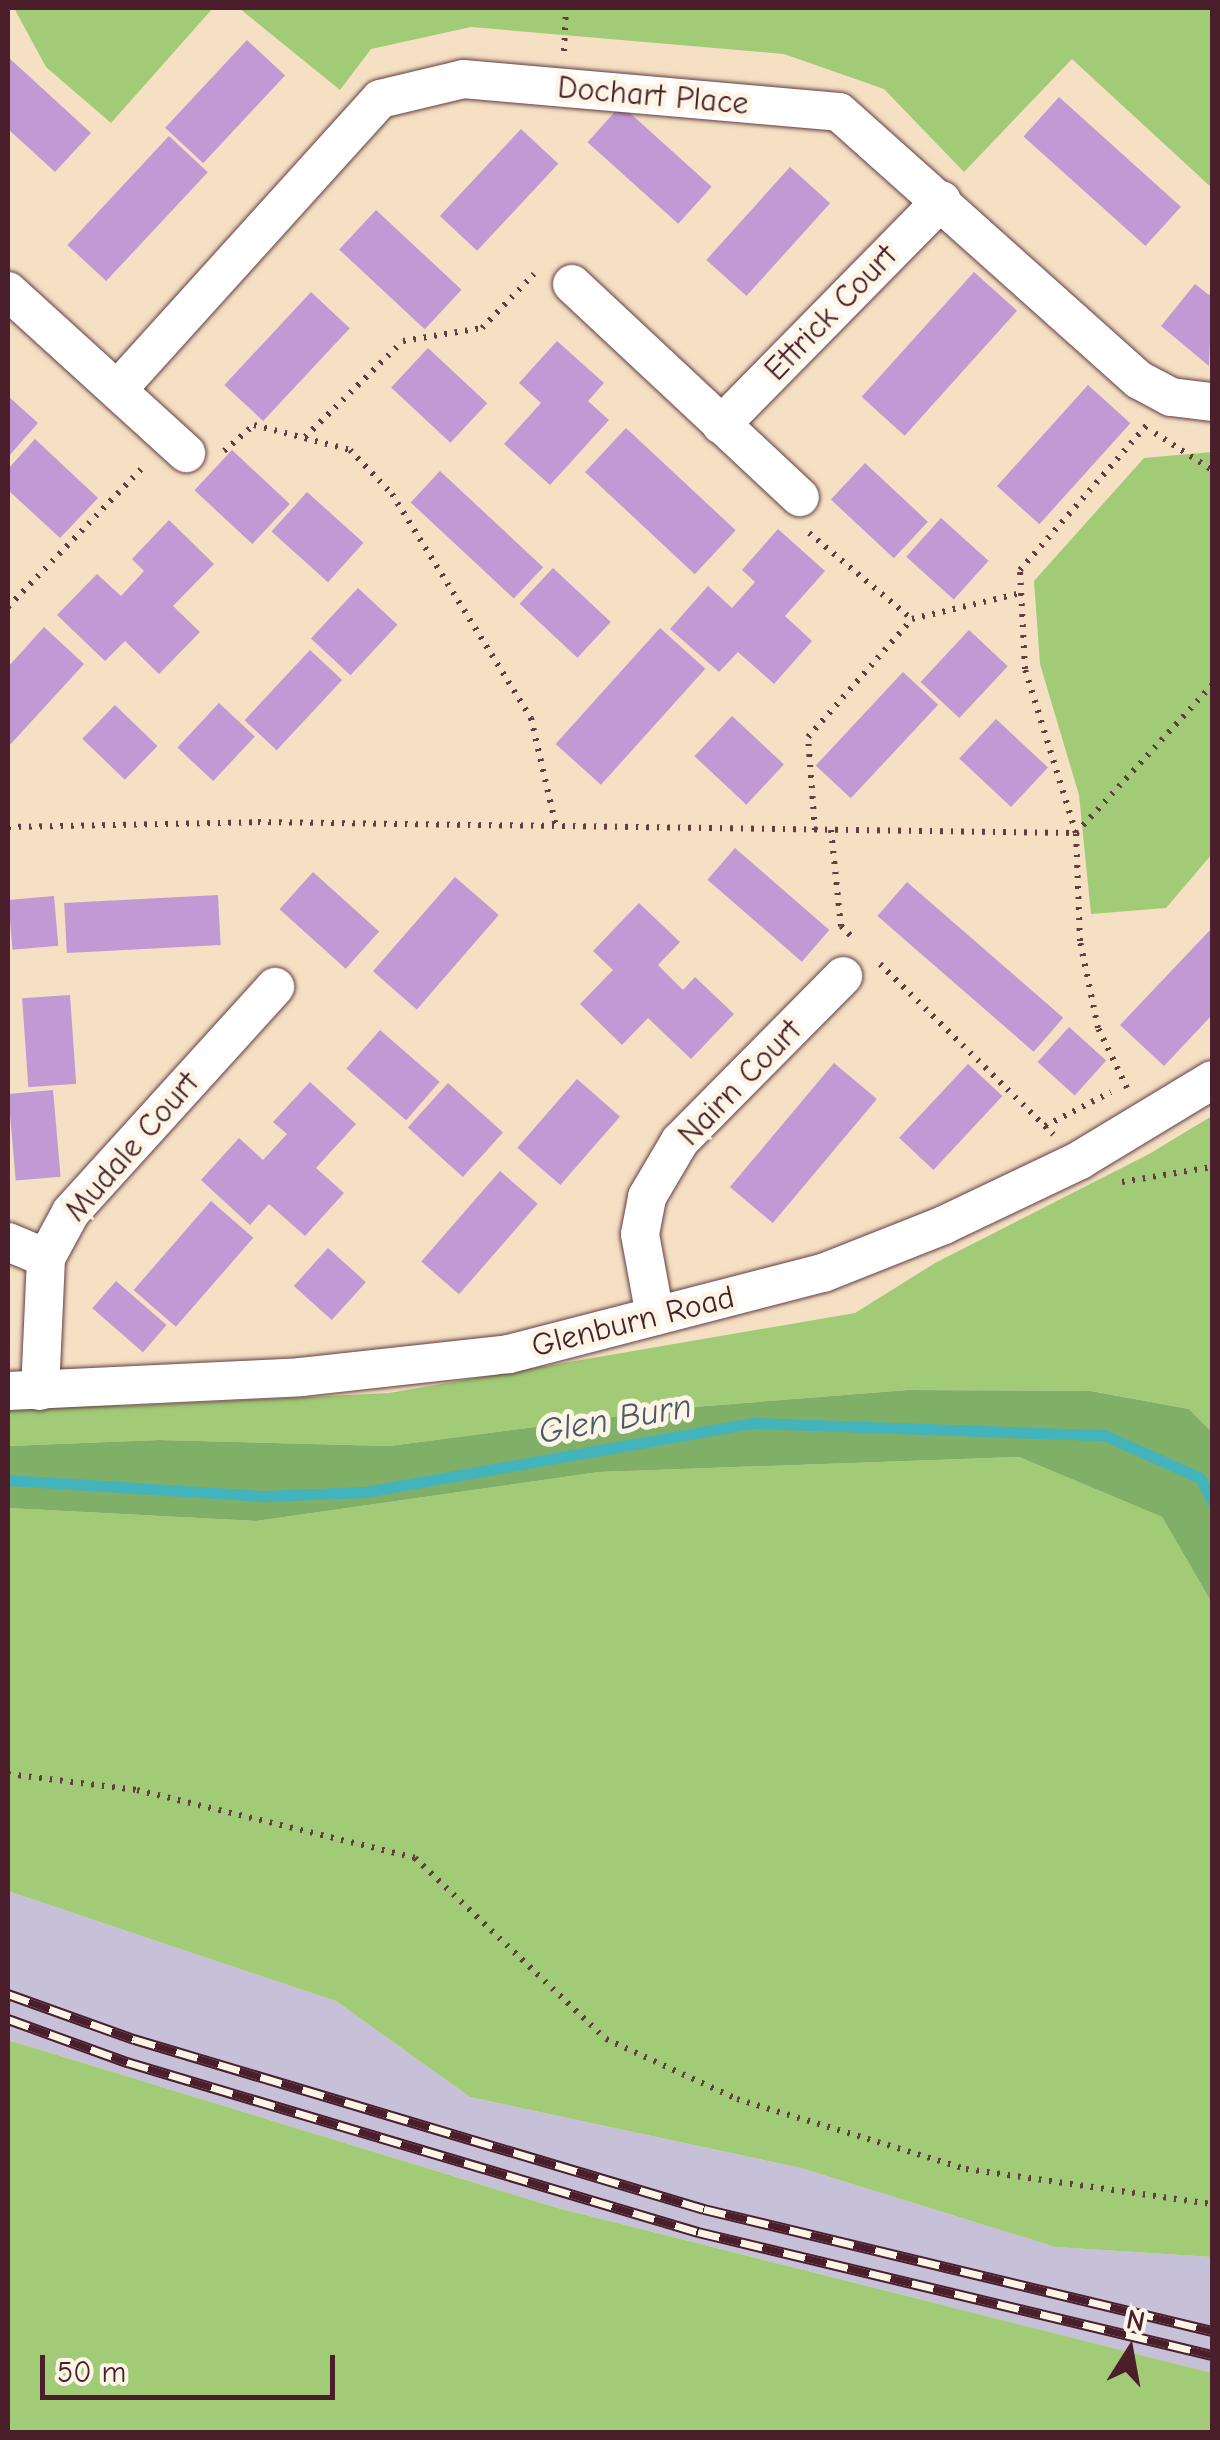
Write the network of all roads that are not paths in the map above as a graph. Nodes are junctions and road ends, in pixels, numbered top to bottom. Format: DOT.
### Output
graph roads {
  1 [pos="942,200"];
  2 [pos="572,284"];
  3 [pos="8,291"];
  4 [pos="119,388"];
  5 [pos="1212,402"];
  6 [pos="721,425"];
  7 [pos="178,446"];
  8 [pos="800,498"];
  9 [pos="861,962"];
  10 [pos="275,987"];
  11 [pos="1212,1080"];
  12 [pos="8,1242"];
  13 [pos="46,1258"];
  14 [pos="655,1316"];
  15 [pos="24,1391"];
  1 -- 4 [label="street, Dochart Place"];
  1 -- 5 [label="street, Dochart Place"];
  1 -- 6 [label="street, Ettrick Court"];
  2 -- 6 [label="street"];
  3 -- 4 [label="street"];
  4 -- 7 [label="street"];
  6 -- 8 [label="street"];
  9 -- 14 [label="street, Nairn Court"];
  10 -- 13 [label="street, Mudale Court"];
  11 -- 14 [label="street, Glenburn Road"];
  12 -- 13 [label="street"];
  13 -- 15 [label="street, Mudale Court"];
  14 -- 15 [label="street, Glenburn Road"];
}
